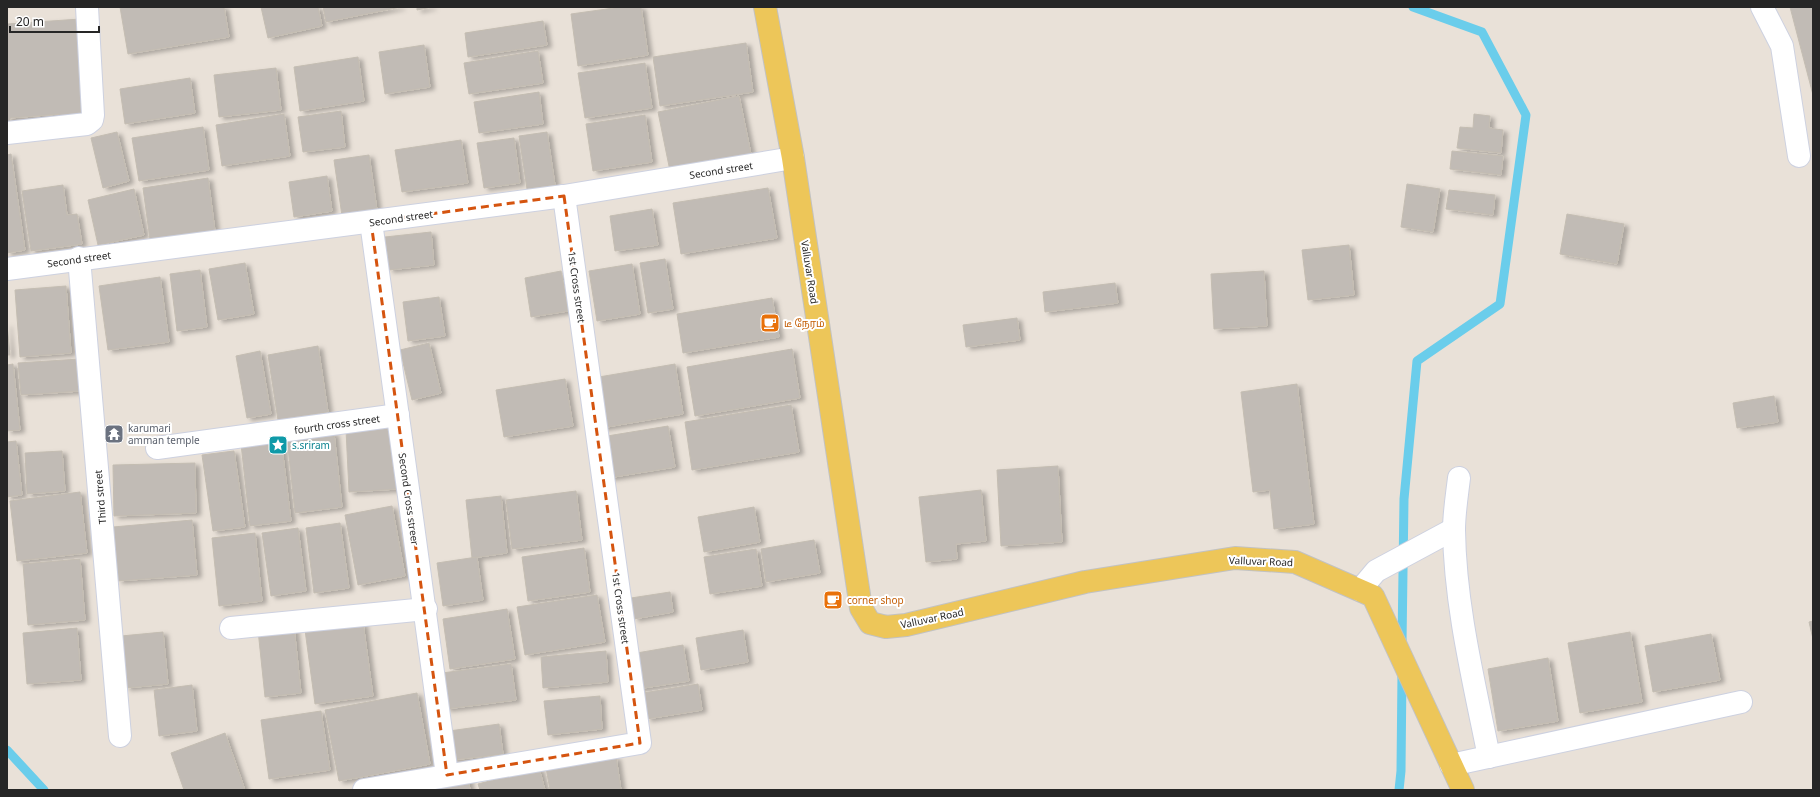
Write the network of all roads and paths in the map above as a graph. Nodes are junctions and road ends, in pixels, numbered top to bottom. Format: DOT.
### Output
graph roads {
  1 [pos="86,7"];
  2 [pos="765,7"];
  3 [pos="1762,7"];
  4 [pos="7,132"];
  5 [pos="1799,156"];
  6 [pos="793,158"];
  7 [pos="564,196"];
  8 [pos="371,222"];
  9 [pos="79,258"];
  10 [pos="7,269"];
  11 [pos="398,415"];
  12 [pos="157,448"];
  13 [pos="1459,478"];
  14 [pos="1454,529"];
  15 [pos="1367,593"];
  16 [pos="426,609"];
  17 [pos="231,628"];
  18 [pos="1741,702"];
  19 [pos="120,736"];
  20 [pos="1489,757"];
  21 [pos="1451,765"];
  22 [pos="447,775"];
  23 [pos="371,789"];
  24 [pos="1463,790"];
  1 -- 4 [label="street"];
  2 -- 6 [label="main road, Valluvar Road"];
  3 -- 5 [label="street"];
  6 -- 7 [label="street, Second street"];
  6 -- 15 [label="main road, Valluvar Road"];
  7 -- 8 [label="street, Second street"];
  7 -- 22 [label="street, 1st Cross street"];
  8 -- 9 [label="street, Second street"];
  8 -- 11 [label="street, Second Cross streer"];
  9 -- 10 [label="street, Second street"];
  9 -- 19 [label="street, Third street"];
  11 -- 12 [label="street, fourth cross street"];
  11 -- 16 [label="street, Second Cross streer"];
  13 -- 14 [label="street"];
  14 -- 15 [label="street"];
  14 -- 20 [label="street"];
  15 -- 21 [label="main road"];
  16 -- 17 [label="street"];
  16 -- 22 [label="street, Second Cross streer"];
  18 -- 20 [label="street"];
  20 -- 21 [label="street"];
  21 -- 24 [label="main road"];
  22 -- 23 [label="street, 1st Cross street"];
}
